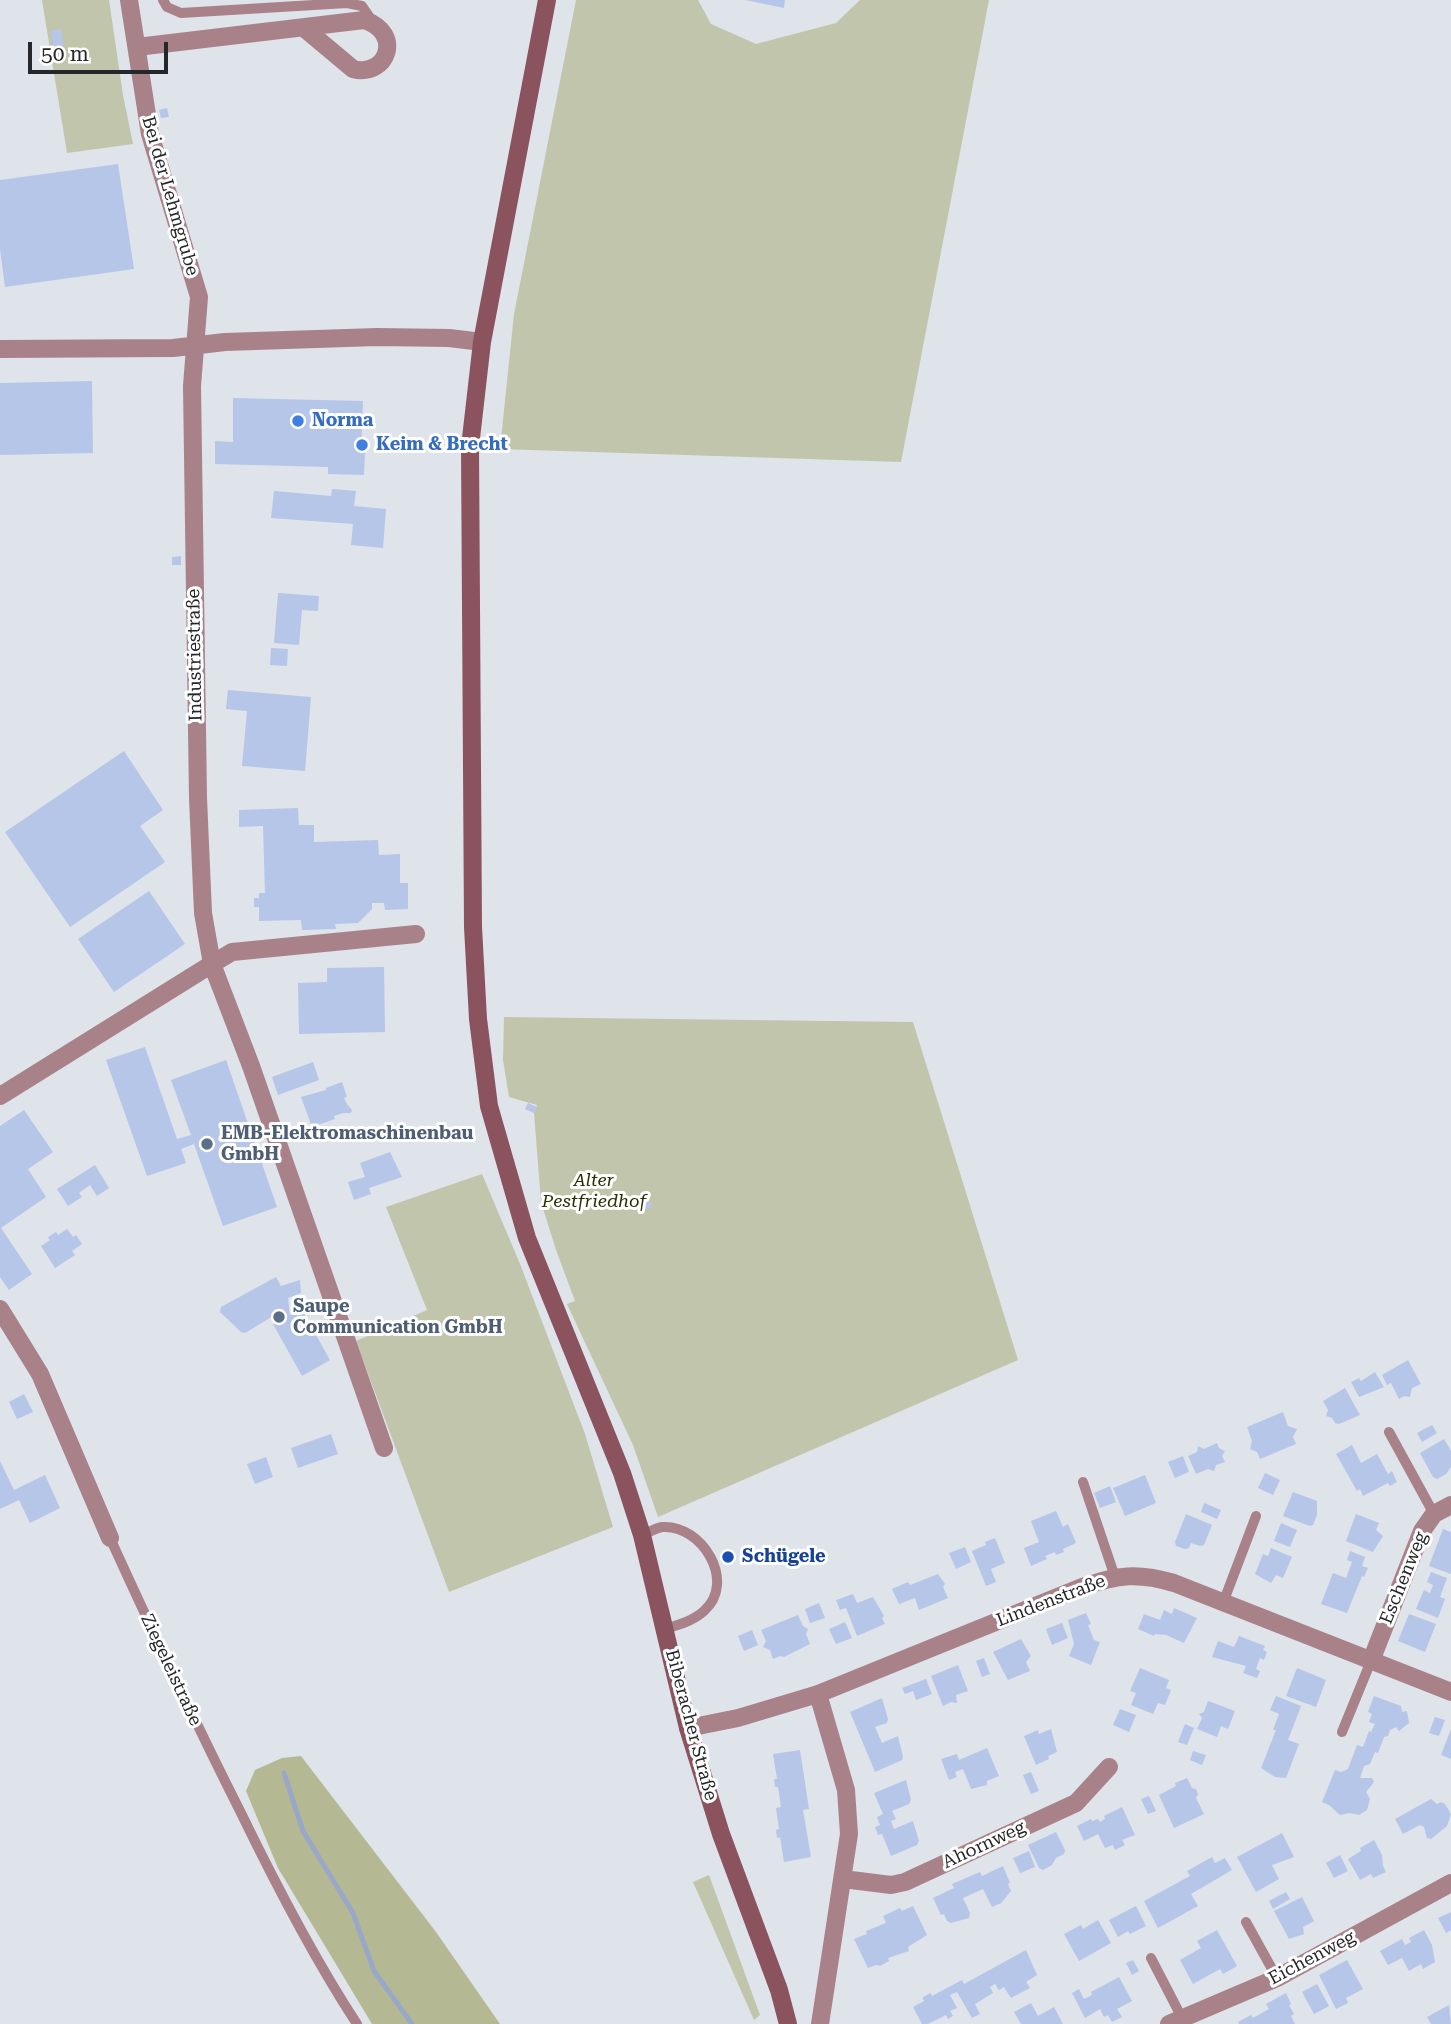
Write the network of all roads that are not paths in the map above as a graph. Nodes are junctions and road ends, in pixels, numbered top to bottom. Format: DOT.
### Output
graph roads {
  1 [pos="129,0"];
  2 [pos="163,0"];
  3 [pos="547,0"];
  4 [pos="375,24"];
  5 [pos="304,28"];
  6 [pos="137,47"];
  7 [pos="482,342"];
  8 [pos="196,345"];
  9 [pos="0,349"];
  10 [pos="416,934"];
  11 [pos="212,964"];
  12 [pos="0,1096"];
  13 [pos="0,1309"];
  14 [pos="1389,1432"];
  15 [pos="384,1448"];
  16 [pos="1083,1482"];
  17 [pos="1451,1505"];
  18 [pos="1434,1514"];
  19 [pos="1256,1516"];
  20 [pos="642,1535"];
  21 [pos="110,1538"];
  22 [pos="1115,1577"];
  23 [pos="1223,1604"];
  24 [pos="665,1629"];
  25 [pos="1371,1661"];
  26 [pos="1451,1692"];
  27 [pos="818,1695"];
  28 [pos="688,1728"];
  29 [pos="1342,1732"];
  30 [pos="1109,1767"];
  31 [pos="843,1879"];
  32 [pos="1451,1883"];
  33 [pos="1246,1922"];
  34 [pos="1151,1958"];
  35 [pos="1277,1978"];
  36 [pos="1176,2021"];
  37 [pos="357,2024"];
  38 [pos="788,2024"];
  39 [pos="820,2024"];
  1 -- 6 [label="street, Bei der Lehmgrube"];
  2 -- 4 [label="lane"];
  3 -- 7 [label="street, Biberacher Straße"];
  4 -- 5 [label="street"];
  4 -- 5 [label="street"];
  5 -- 6 [label="street"];
  6 -- 8 [label="street, Bei der Lehmgrube"];
  7 -- 8 [label="street"];
  7 -- 20 [label="street, Biberacher Straße"];
  8 -- 9 [label="street"];
  8 -- 11 [label="street, Industriestraße"];
  10 -- 11 [label="street"];
  11 -- 12 [label="street"];
  11 -- 15 [label="street, Industriestraße"];
  13 -- 21 [label="street, Ziegeleistraße"];
  14 -- 18 [label="lane"];
  16 -- 22 [label="lane"];
  17 -- 18 [label="street, Eschenweg"];
  18 -- 25 [label="street, Eschenweg"];
  19 -- 23 [label="lane"];
  20 -- 24 [label="street, Biberacher Straße"];
  20 -- 24 [label="lane"];
  21 -- 37 [label="lane, Ziegeleistraße"];
  22 -- 23 [label="street, Lindenstraße"];
  22 -- 27 [label="street, Lindenstraße"];
  23 -- 25 [label="street, Lindenstraße"];
  24 -- 28 [label="street, Biberacher Straße"];
  25 -- 26 [label="street, Lindenstraße"];
  25 -- 29 [label="lane"];
  27 -- 28 [label="street, Lindenstraße"];
  27 -- 31 [label="street"];
  28 -- 38 [label="street, Biberacher Straße"];
  30 -- 31 [label="street, Ahornweg"];
  31 -- 39 [label="street"];
  32 -- 35 [label="street, Eichenweg"];
  33 -- 35 [label="lane"];
  34 -- 36 [label="lane"];
  35 -- 36 [label="street, Eichenweg"];
}
